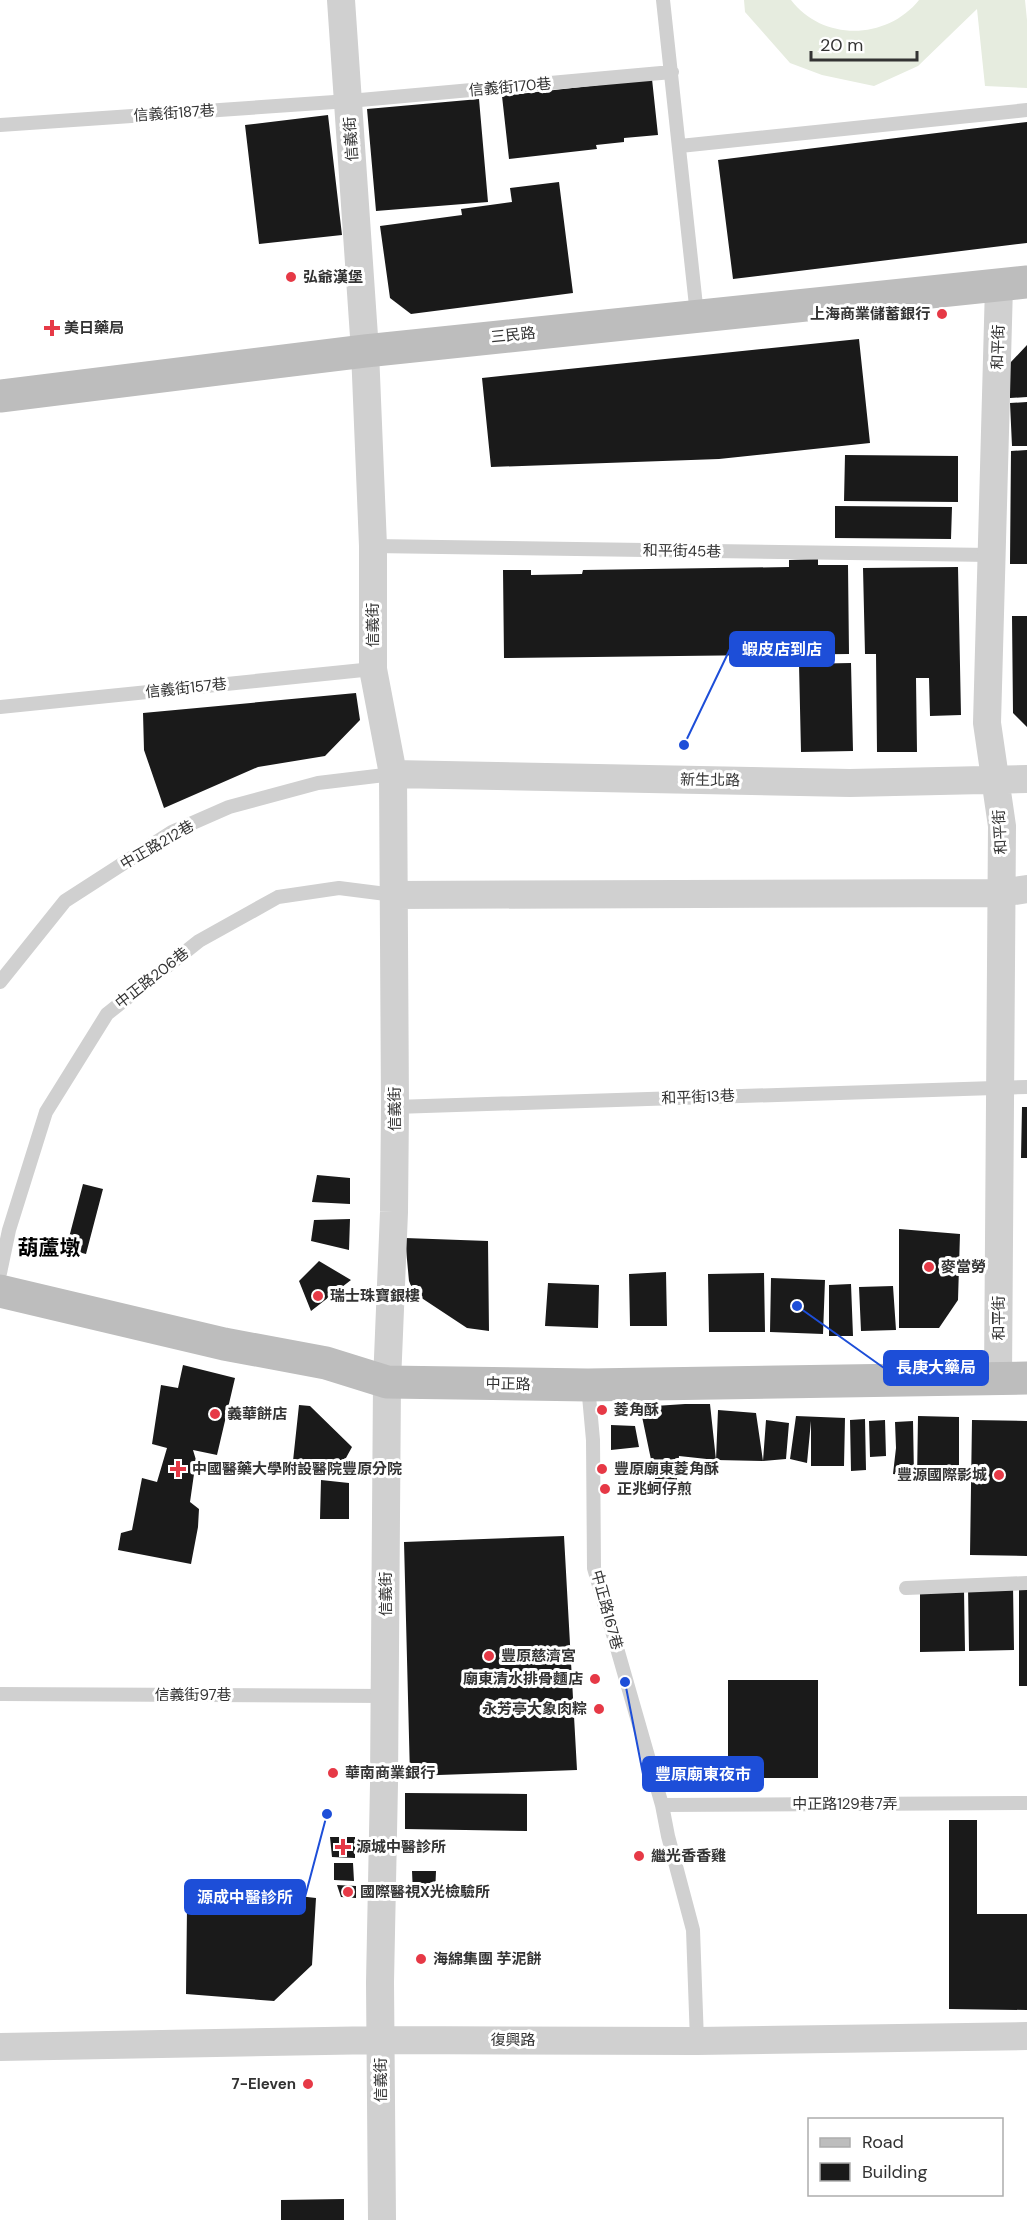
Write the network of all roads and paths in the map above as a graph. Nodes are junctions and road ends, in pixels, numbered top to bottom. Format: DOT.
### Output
graph roads {
  1 [pos="341,0"];
  2 [pos="663,0"];
  3 [pos="672,72"];
  4 [pos="349,101"];
  5 [pos="1027,110"];
  6 [pos="0,125"];
  7 [pos="680,146"];
  8 [pos="1013,284"];
  9 [pos="697,315"];
  10 [pos="365,351"];
  11 [pos="0,396"];
  12 [pos="373,546"];
  13 [pos="991,555"];
  14 [pos="373,669"];
  15 [pos="0,707"];
  16 [pos="393,774"];
  17 [pos="1027,779"];
  18 [pos="995,780"];
  19 [pos="1014,891"];
  20 [pos="394,895"];
  21 [pos="0,982"];
  22 [pos="1014,1086"];
  23 [pos="395,1107"];
  24 [pos="0,1272"];
  25 [pos="0,1291"];
  26 [pos="1013,1379"];
  27 [pos="387,1382"];
  28 [pos="588,1385"];
  29 [pos="1027,1583"];
  30 [pos="906,1588"];
  31 [pos="0,1694"];
  32 [pos="385,1696"];
  33 [pos="1027,1803"];
  34 [pos="662,1805"];
  35 [pos="1027,2036"];
  36 [pos="381,2040"];
  37 [pos="697,2042"];
  38 [pos="0,2047"];
  39 [pos="381,2220"];
  1 -- 4 [label="street, 信義街"];
  2 -- 3 [label="lane"];
  3 -- 4 [label="lane, 信義街170巷"];
  3 -- 7 [label="lane"];
  4 -- 6 [label="lane, 信義街187巷"];
  4 -- 10 [label="street, 信義街"];
  5 -- 7 [label="lane"];
  7 -- 9 [label="lane"];
  8 -- 9 [label="street, 三民路"];
  8 -- 13 [label="street, 和平街"];
  9 -- 10 [label="street, 三民路"];
  10 -- 11 [label="street, 三民路"];
  10 -- 12 [label="street, 信義街"];
  12 -- 13 [label="lane, 和平街45巷"];
  12 -- 14 [label="street, 信義街"];
  13 -- 18 [label="street, 和平街"];
  14 -- 15 [label="lane, 信義街157巷"];
  14 -- 16 [label="street, 信義街"];
  16 -- 18 [label="street, 新生北路"];
  16 -- 20 [label="street, 信義街"];
  16 -- 21 [label="lane, 中正路212巷"];
  17 -- 18 [label="street, 新生北路"];
  18 -- 19 [label="street, 和平街"];
  19 -- 20 [label="street"];
  19 -- 22 [label="street, 和平街"];
  20 -- 23 [label="street, 信義街"];
  20 -- 24 [label="lane, 中正路206巷"];
  22 -- 23 [label="lane, 和平街13巷"];
  22 -- 26 [label="street, 和平街"];
  23 -- 27 [label="street, 信義街"];
  25 -- 27 [label="street, 中正路"];
  26 -- 28 [label="street, 中正路"];
  27 -- 28 [label="street, 中正路"];
  27 -- 32 [label="street, 信義街"];
  28 -- 34 [label="lane, 中正路167巷"];
  29 -- 30 [label="lane"];
  31 -- 32 [label="lane, 信義街97巷"];
  32 -- 36 [label="street, 信義街"];
  33 -- 34 [label="lane, 中正路129巷7弄"];
  34 -- 37 [label="lane, 中正路167巷"];
  35 -- 37 [label="street, 復興路"];
  36 -- 37 [label="street, 復興路"];
  36 -- 38 [label="street, 復興路"];
  36 -- 39 [label="street, 信義街"];
}
